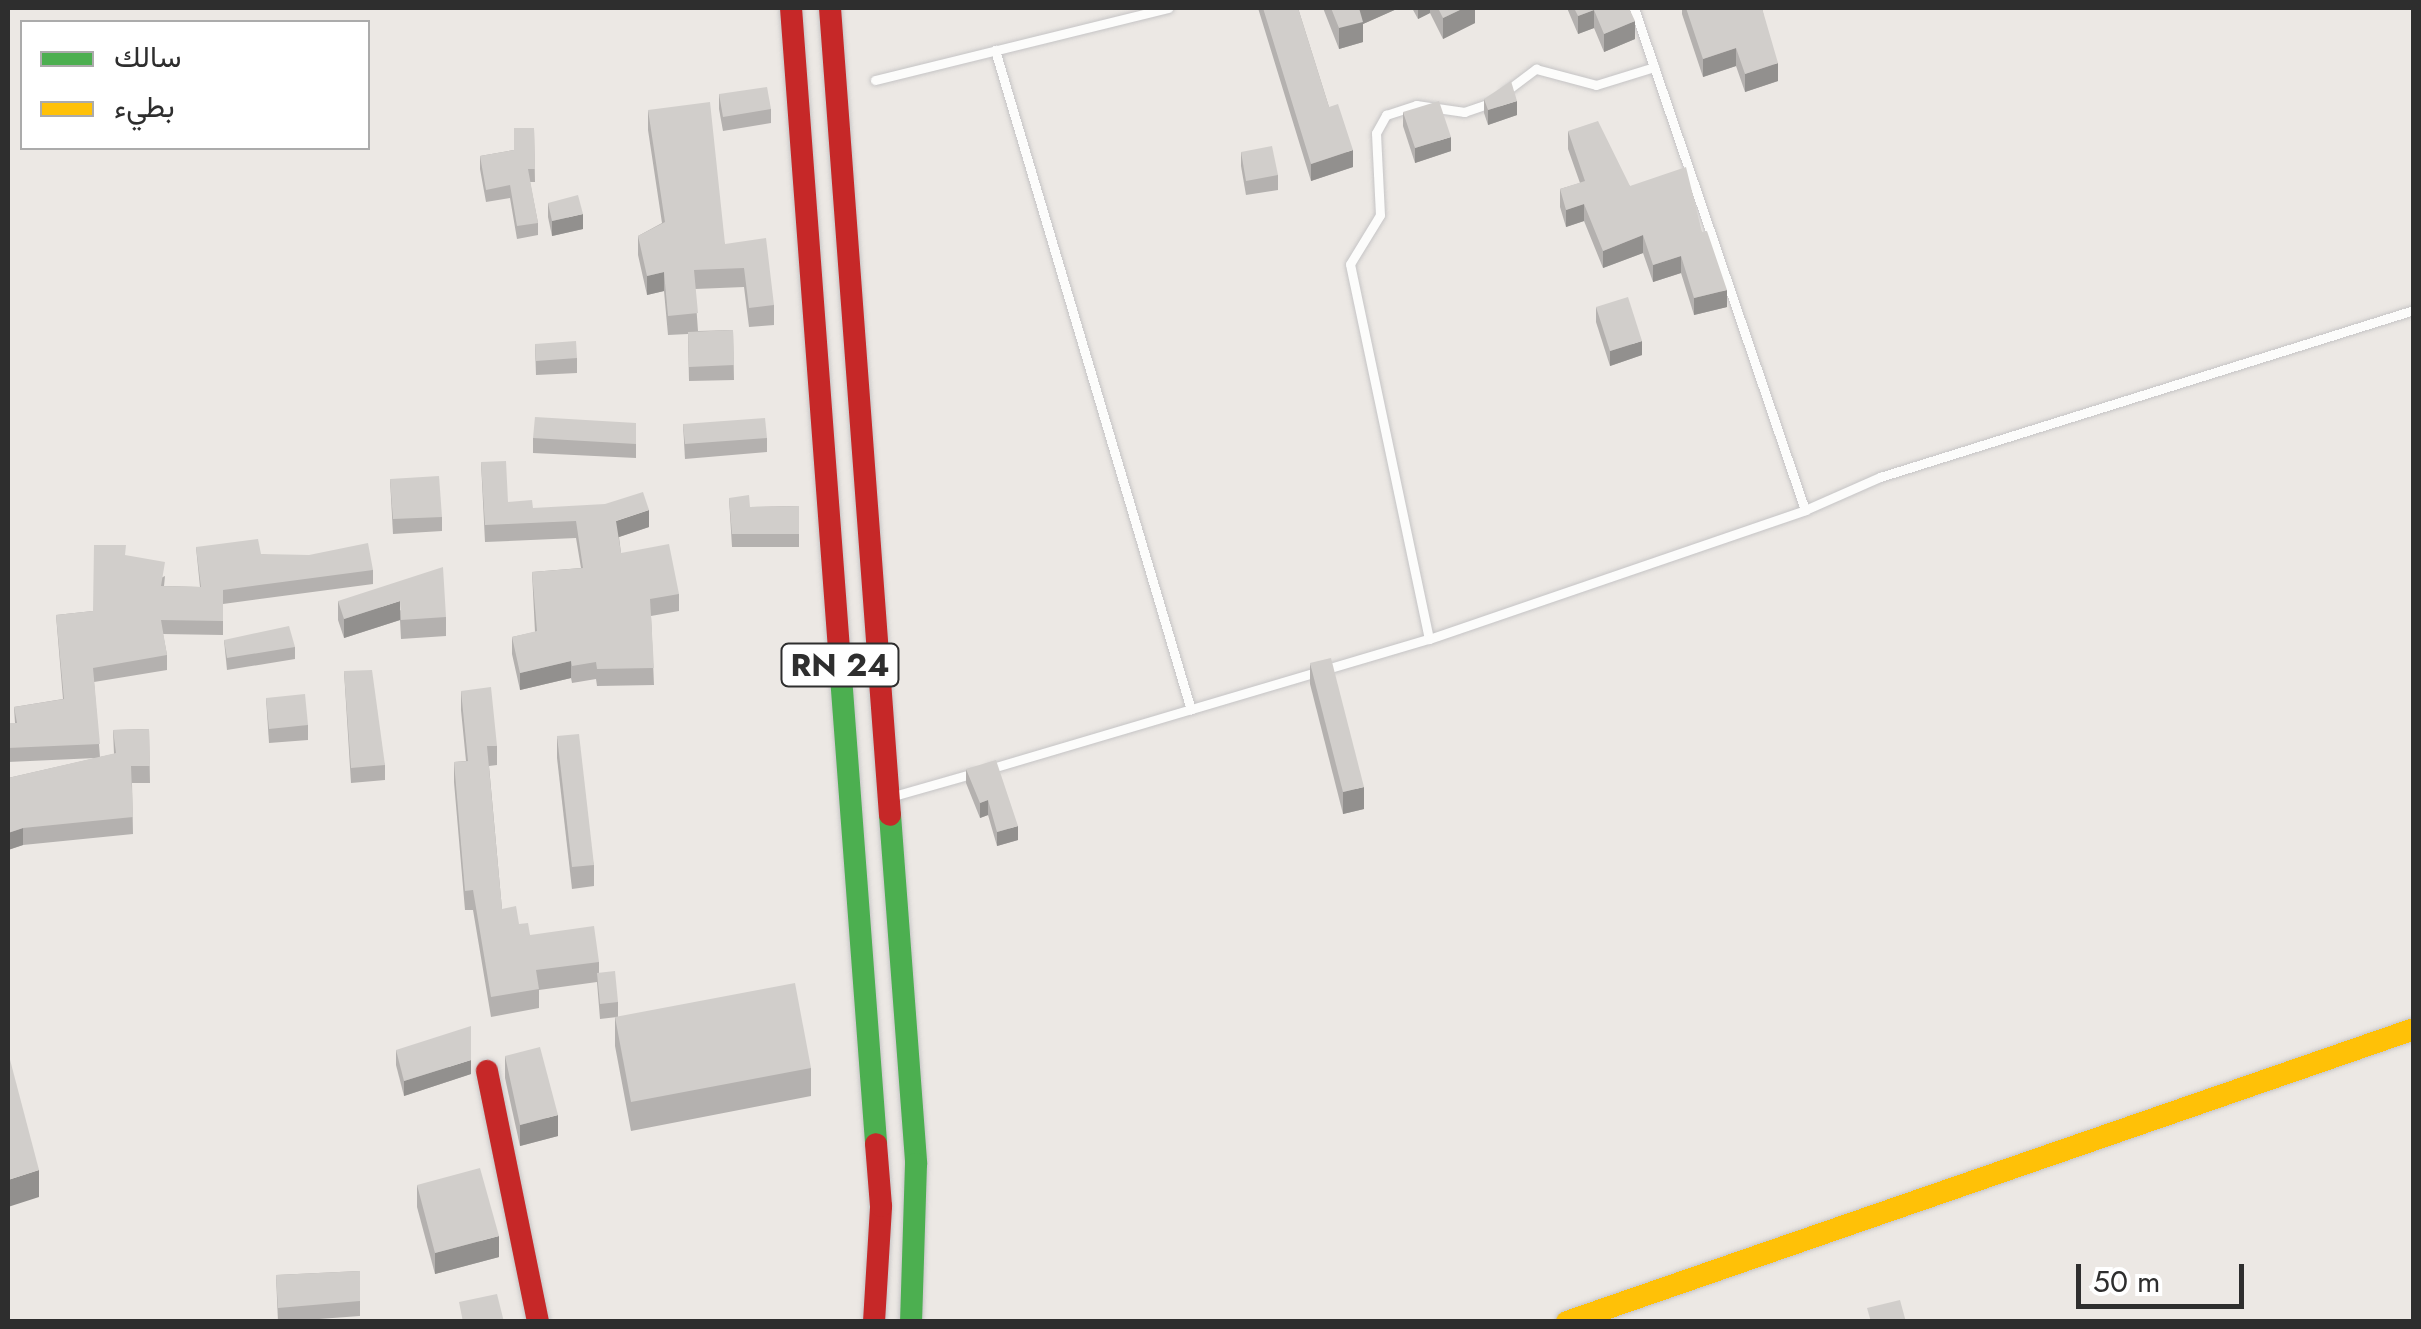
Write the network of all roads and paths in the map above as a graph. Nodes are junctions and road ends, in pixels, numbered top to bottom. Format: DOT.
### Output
graph roads {
  1 [pos="790,8"];
  2 [pos="830,8"];
  3 [pos="1168,8"];
  4 [pos="1634,8"];
  5 [pos="995,50"];
  6 [pos="1654,67"];
  7 [pos="875,80"];
  8 [pos="2414,310"];
  9 [pos="1805,510"];
  10 [pos="1429,638"];
  11 [pos="1191,710"];
  12 [pos="890,797"];
  13 [pos="2414,1029"];
  14 [pos="487,1070"];
  15 [pos="538,1322"];
  16 [pos="874,1322"];
  17 [pos="911,1322"];
  18 [pos="1567,1322"];
  1 -- 16 [label="main road, RN 24"];
  2 -- 12 [label="main road, RN 24"];
  3 -- 5 [label="lane"];
  4 -- 6 [label="lane"];
  5 -- 7 [label="lane"];
  5 -- 11 [label="lane"];
  6 -- 9 [label="lane"];
  6 -- 10 [label="lane"];
  8 -- 9 [label="lane"];
  9 -- 10 [label="lane"];
  10 -- 11 [label="lane"];
  11 -- 12 [label="lane"];
  12 -- 17 [label="main road, RN 24"];
  13 -- 18 [label="main road"];
  14 -- 15 [label="main road"];
}
